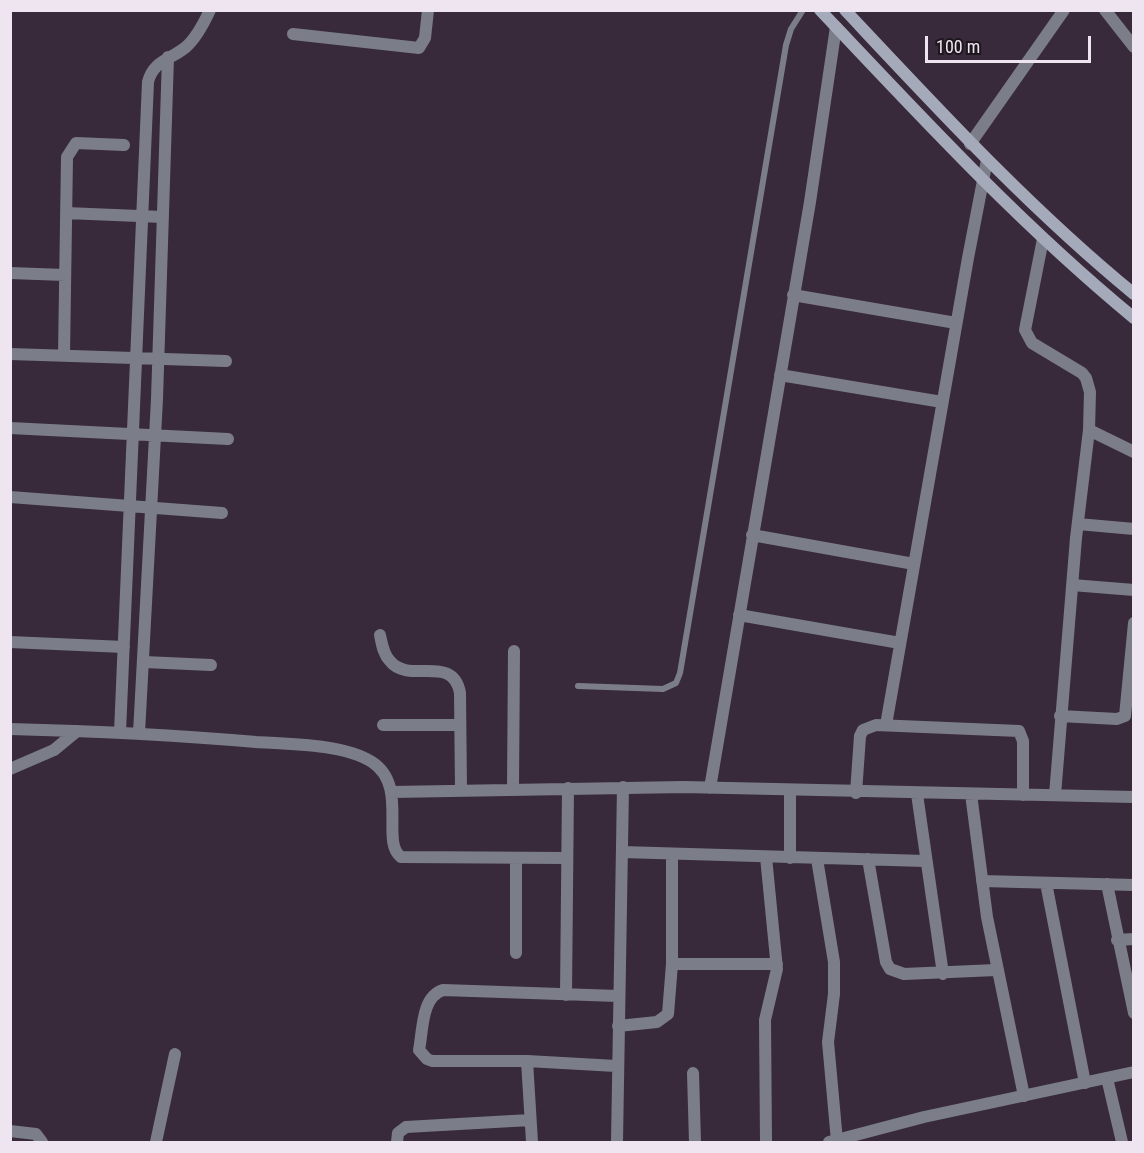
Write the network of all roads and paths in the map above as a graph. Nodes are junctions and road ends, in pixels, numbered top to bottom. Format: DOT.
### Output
graph roads {
  1 [pos="210,10"];
  2 [pos="428,10"];
  3 [pos="803,10"];
  4 [pos="820,10"];
  5 [pos="845,10"];
  6 [pos="1064,10"];
  7 [pos="1105,10"];
  8 [pos="836,27"];
  9 [pos="293,34"];
  10 [pos="1134,47"];
  11 [pos="168,57"];
  12 [pos="970,144"];
  13 [pos="124,145"];
  14 [pos="987,160"];
  15 [pos="982,181"];
  16 [pos="66,213"];
  17 [pos="141,216"];
  18 [pos="163,217"];
  19 [pos="1043,239"];
  20 [pos="10,273"];
  21 [pos="65,275"];
  22 [pos="1134,294"];
  23 [pos="793,296"];
  24 [pos="1134,318"];
  25 [pos="956,323"];
  26 [pos="10,354"];
  27 [pos="64,355"];
  28 [pos="135,359"];
  29 [pos="158,360"];
  30 [pos="226,361"];
  31 [pos="780,375"];
  32 [pos="942,402"];
  33 [pos="10,428"];
  34 [pos="1089,430"];
  35 [pos="132,434"];
  36 [pos="155,434"];
  37 [pos="228,439"];
  38 [pos="1134,452"];
  39 [pos="10,497"];
  40 [pos="129,505"];
  41 [pos="152,507"];
  42 [pos="222,513"];
  43 [pos="1078,524"];
  44 [pos="1134,529"];
  45 [pos="752,535"];
  46 [pos="914,564"];
  47 [pos="1072,585"];
  48 [pos="1134,590"];
  49 [pos="739,615"];
  50 [pos="1134,623"];
  51 [pos="380,635"];
  52 [pos="10,642"];
  53 [pos="900,643"];
  54 [pos="124,647"];
  55 [pos="514,651"];
  56 [pos="144,662"];
  57 [pos="211,665"];
  58 [pos="1132,673"];
  59 [pos="578,686"];
  60 [pos="1060,717"];
  61 [pos="383,724"];
  62 [pos="460,725"];
  63 [pos="886,725"];
  64 [pos="10,729"];
  65 [pos="77,731"];
  66 [pos="120,732"];
  67 [pos="139,733"];
  68 [pos="10,769"];
  69 [pos="622,787"];
  70 [pos="513,788"];
  71 [pos="568,788"];
  72 [pos="710,788"];
  73 [pos="461,789"];
  74 [pos="790,790"];
  75 [pos="392,792"];
  76 [pos="856,793"];
  77 [pos="917,794"];
  78 [pos="971,794"];
  79 [pos="1023,795"];
  80 [pos="1055,795"];
  81 [pos="1134,796"];
  82 [pos="622,852"];
  83 [pos="672,854"];
  84 [pos="567,858"];
  85 [pos="766,858"];
  86 [pos="790,858"];
  87 [pos="516,859"];
  88 [pos="817,859"];
  89 [pos="868,860"];
  90 [pos="925,861"];
  91 [pos="982,881"];
  92 [pos="1046,883"];
  93 [pos="1107,884"];
  94 [pos="1134,885"];
  95 [pos="1134,939"];
  96 [pos="1117,940"];
  97 [pos="516,953"];
  98 [pos="672,964"];
  99 [pos="777,964"];
  100 [pos="996,970"];
  101 [pos="943,974"];
  102 [pos="566,995"];
  103 [pos="618,996"];
  104 [pos="1133,1012"];
  105 [pos="618,1026"];
  106 [pos="175,1054"];
  107 [pos="527,1061"];
  108 [pos="616,1066"];
  109 [pos="1134,1072"];
  110 [pos="693,1073"];
  111 [pos="1107,1078"];
  112 [pos="1085,1083"];
  113 [pos="1023,1096"];
  114 [pos="530,1120"];
  115 [pos="10,1131"];
  116 [pos="866,1138"];
  117 [pos="833,1142"];
  118 [pos="42,1143"];
  119 [pos="156,1143"];
  120 [pos="396,1143"];
  121 [pos="532,1143"];
  122 [pos="617,1143"];
  123 [pos="695,1143"];
  124 [pos="766,1143"];
  125 [pos="1122,1143"];
  1 -- 11 [label="street"];
  2 -- 9 [label="street"];
  3 -- 59 [label="lane"];
  4 -- 8 [label="main road"];
  5 -- 12 [label="main road"];
  6 -- 12 [label="street"];
  7 -- 10 [label="street"];
  8 -- 15 [label="main road"];
  8 -- 23 [label="street"];
  11 -- 17 [label="street"];
  11 -- 18 [label="street"];
  12 -- 14 [label="main road"];
  13 -- 16 [label="street"];
  14 -- 15 [label="street"];
  14 -- 22 [label="main road"];
  15 -- 19 [label="main road"];
  15 -- 25 [label="street"];
  16 -- 17 [label="street"];
  16 -- 21 [label="street"];
  17 -- 18 [label="street"];
  17 -- 28 [label="street"];
  18 -- 29 [label="street"];
  19 -- 24 [label="main road"];
  19 -- 34 [label="street"];
  20 -- 21 [label="street"];
  21 -- 27 [label="street"];
  23 -- 25 [label="street"];
  23 -- 31 [label="street"];
  25 -- 32 [label="street"];
  26 -- 27 [label="street"];
  27 -- 28 [label="street"];
  28 -- 29 [label="street"];
  28 -- 35 [label="street"];
  29 -- 30 [label="street"];
  29 -- 36 [label="street"];
  31 -- 32 [label="street"];
  31 -- 45 [label="street"];
  32 -- 46 [label="street"];
  33 -- 35 [label="street"];
  34 -- 38 [label="street"];
  34 -- 43 [label="street"];
  35 -- 36 [label="street"];
  35 -- 40 [label="street"];
  36 -- 37 [label="street"];
  36 -- 41 [label="street"];
  39 -- 40 [label="street"];
  40 -- 41 [label="street"];
  40 -- 54 [label="street"];
  41 -- 42 [label="street"];
  41 -- 56 [label="street"];
  43 -- 44 [label="street"];
  43 -- 47 [label="street"];
  45 -- 46 [label="street"];
  45 -- 49 [label="street"];
  46 -- 53 [label="street"];
  47 -- 48 [label="street"];
  47 -- 60 [label="street"];
  49 -- 53 [label="street"];
  49 -- 72 [label="street"];
  50 -- 58 [label="street"];
  51 -- 62 [label="street"];
  52 -- 54 [label="street"];
  53 -- 63 [label="street"];
  54 -- 66 [label="street"];
  55 -- 70 [label="street"];
  56 -- 57 [label="street"];
  56 -- 67 [label="street"];
  58 -- 60 [label="street"];
  60 -- 80 [label="street"];
  61 -- 62 [label="street"];
  62 -- 73 [label="street"];
  63 -- 76 [label="street"];
  63 -- 79 [label="street"];
  64 -- 65 [label="street"];
  65 -- 66 [label="street"];
  65 -- 68 [label="street"];
  66 -- 67 [label="street"];
  67 -- 75 [label="street"];
  69 -- 71 [label="street"];
  69 -- 72 [label="street"];
  69 -- 82 [label="street"];
  70 -- 71 [label="street"];
  70 -- 73 [label="street"];
  71 -- 84 [label="street"];
  72 -- 74 [label="street"];
  73 -- 75 [label="street"];
  74 -- 76 [label="street"];
  74 -- 86 [label="street"];
  75 -- 87 [label="street"];
  76 -- 77 [label="street"];
  77 -- 78 [label="street"];
  77 -- 90 [label="street"];
  78 -- 79 [label="street"];
  78 -- 91 [label="street"];
  79 -- 80 [label="street"];
  80 -- 81 [label="street"];
  82 -- 83 [label="street"];
  82 -- 103 [label="street"];
  83 -- 85 [label="street"];
  83 -- 98 [label="street"];
  84 -- 87 [label="street"];
  84 -- 102 [label="street"];
  85 -- 86 [label="street"];
  85 -- 99 [label="street"];
  86 -- 88 [label="street"];
  87 -- 97 [label="street"];
  88 -- 89 [label="street"];
  88 -- 117 [label="street"];
  89 -- 90 [label="street"];
  89 -- 101 [label="street"];
  90 -- 101 [label="street"];
  91 -- 92 [label="street"];
  91 -- 100 [label="street"];
  92 -- 93 [label="street"];
  92 -- 112 [label="street"];
  93 -- 94 [label="street"];
  93 -- 96 [label="street"];
  95 -- 96 [label="street"];
  96 -- 104 [label="street"];
  98 -- 99 [label="street"];
  98 -- 105 [label="street"];
  99 -- 124 [label="street"];
  100 -- 101 [label="street"];
  100 -- 113 [label="street"];
  102 -- 103 [label="street"];
  102 -- 107 [label="street"];
  103 -- 105 [label="street"];
  105 -- 108 [label="street"];
  106 -- 119 [label="street"];
  107 -- 108 [label="street"];
  107 -- 114 [label="street"];
  108 -- 122 [label="street"];
  109 -- 111 [label="street"];
  110 -- 123 [label="street"];
  111 -- 112 [label="street"];
  111 -- 125 [label="street"];
  112 -- 113 [label="street"];
  113 -- 116 [label="street"];
  114 -- 120 [label="street"];
  114 -- 121 [label="street"];
  115 -- 118 [label="street"];
  116 -- 117 [label="street"];
}
